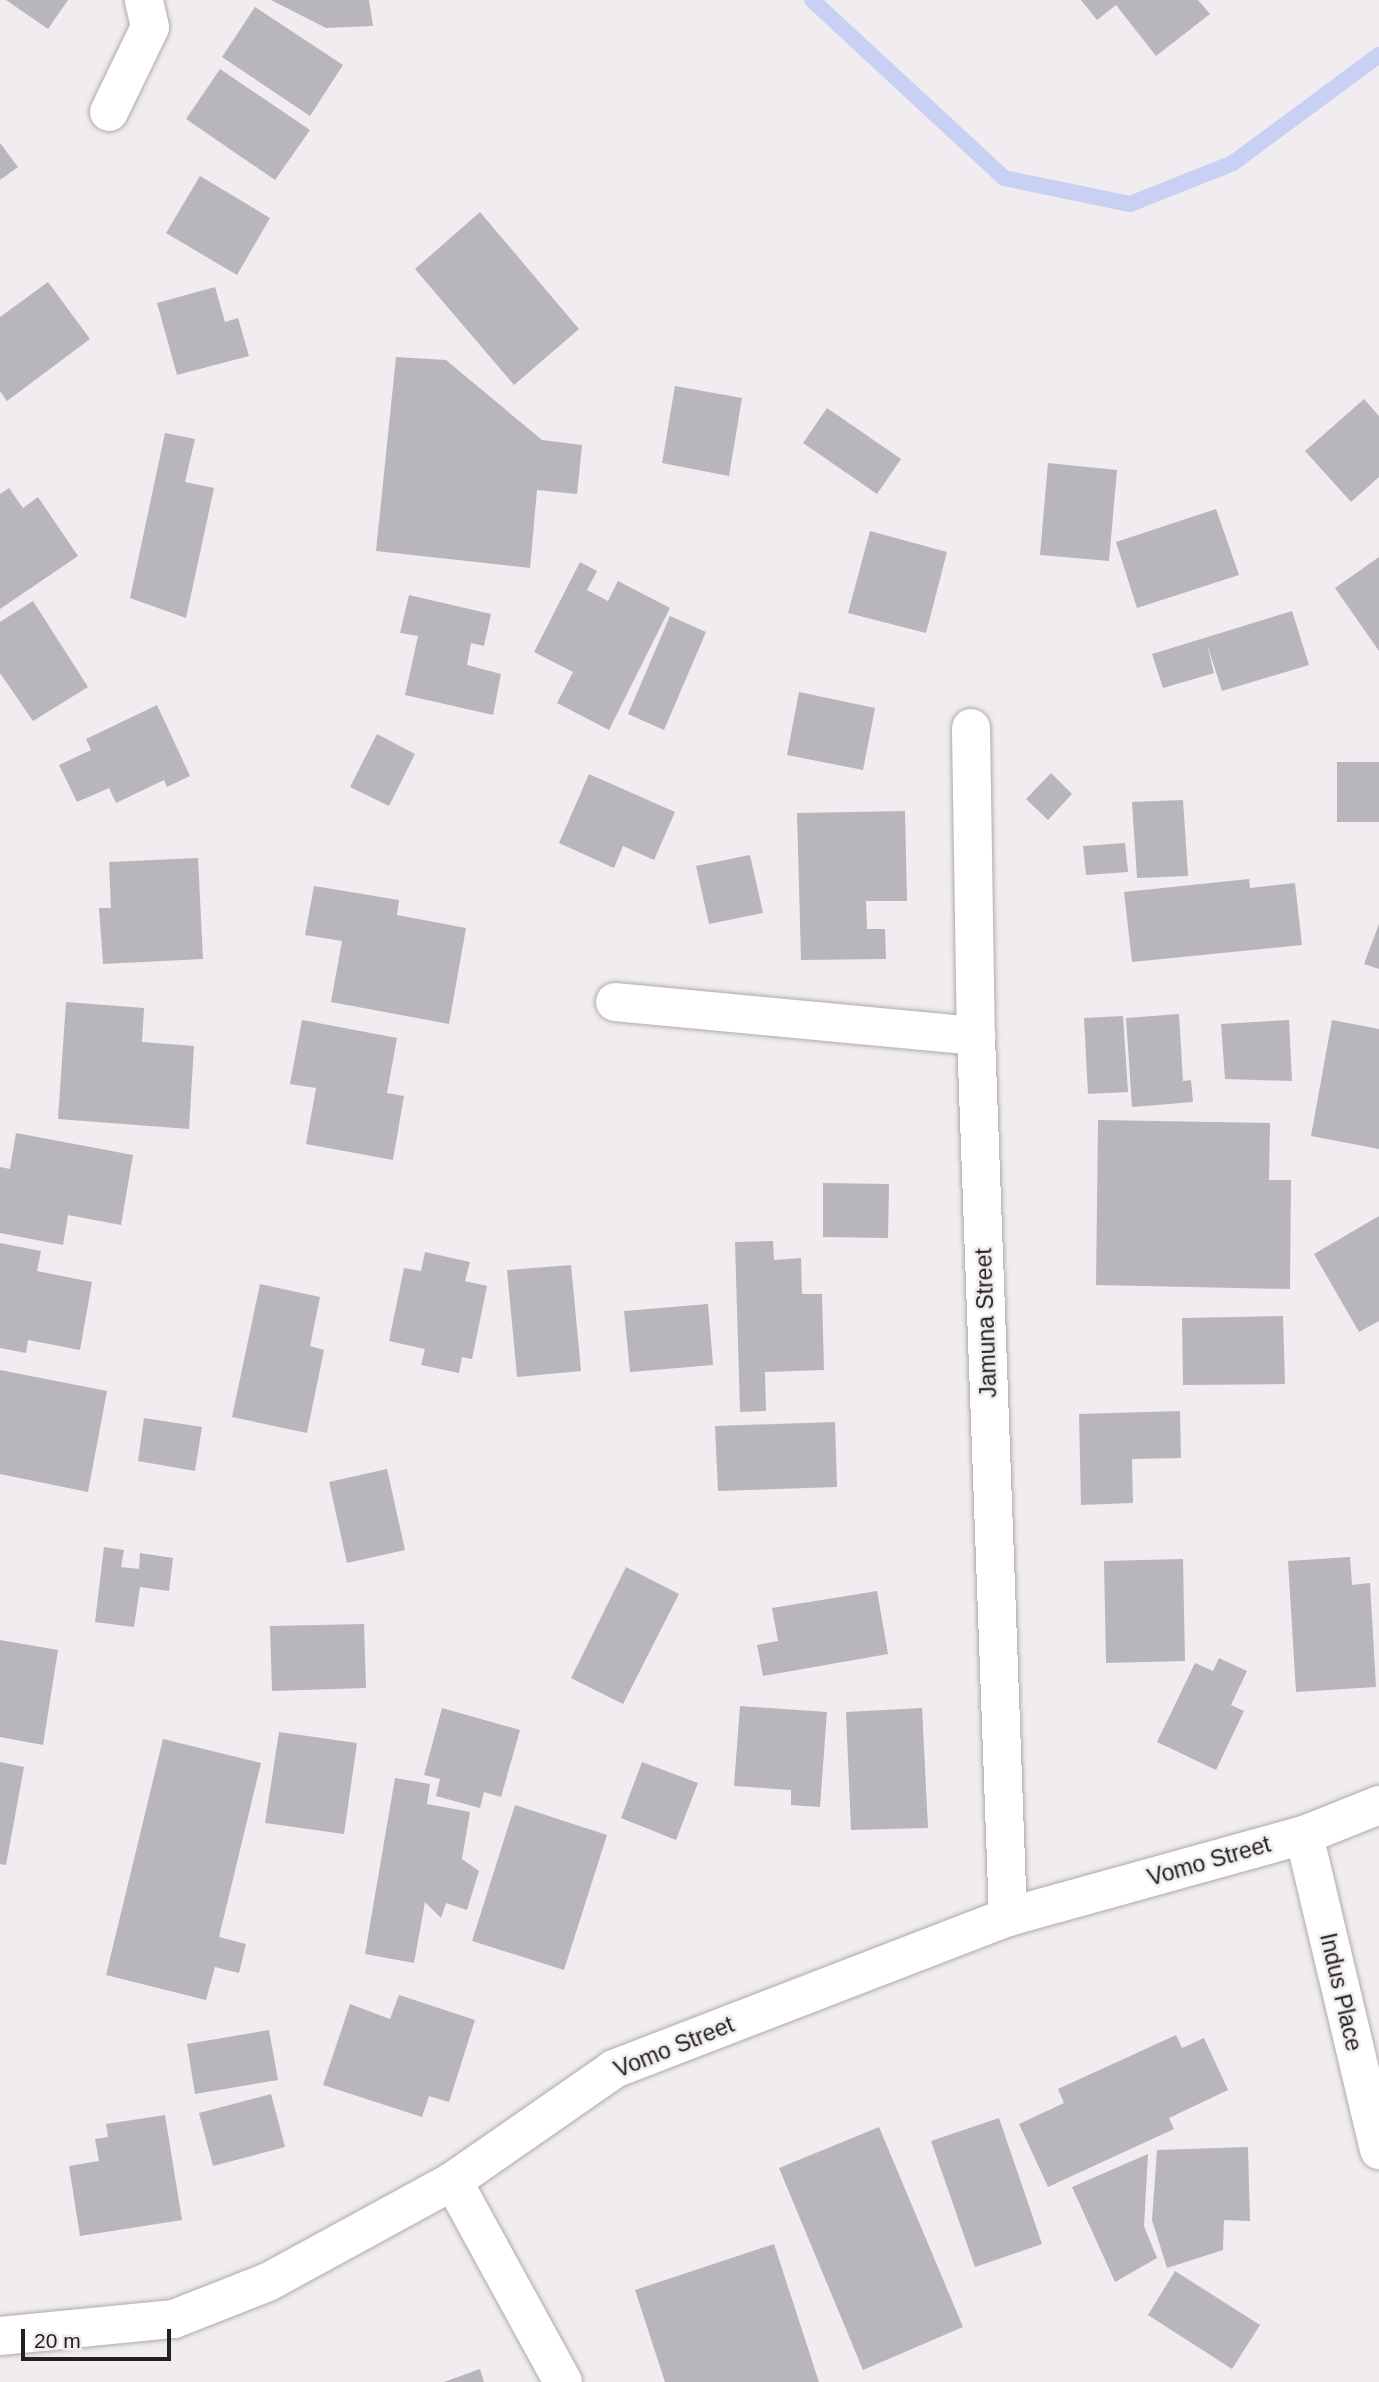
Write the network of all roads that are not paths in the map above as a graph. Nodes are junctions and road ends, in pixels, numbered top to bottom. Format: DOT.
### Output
graph roads {
  1 [pos="144,0"];
  2 [pos="109,112"];
  3 [pos="971,728"];
  4 [pos="615,1002"];
  5 [pos="976,1036"];
  6 [pos="1379,1805"];
  7 [pos="1304,1835"];
  8 [pos="1008,1917"];
  9 [pos="1379,2150"];
  10 [pos="453,2181"];
  11 [pos="0,2336"];
  12 [pos="563,2382"];
  1 -- 2 [label="street"];
  3 -- 5 [label="street, Jamuna Street"];
  4 -- 5 [label="street"];
  5 -- 8 [label="street, Jamuna Street"];
  6 -- 7 [label="street, Vomo Street"];
  7 -- 8 [label="street, Vomo Street"];
  7 -- 9 [label="street, Indus Place"];
  8 -- 10 [label="street, Vomo Street"];
  10 -- 11 [label="street, Vomo Street"];
  10 -- 12 [label="street"];
}
